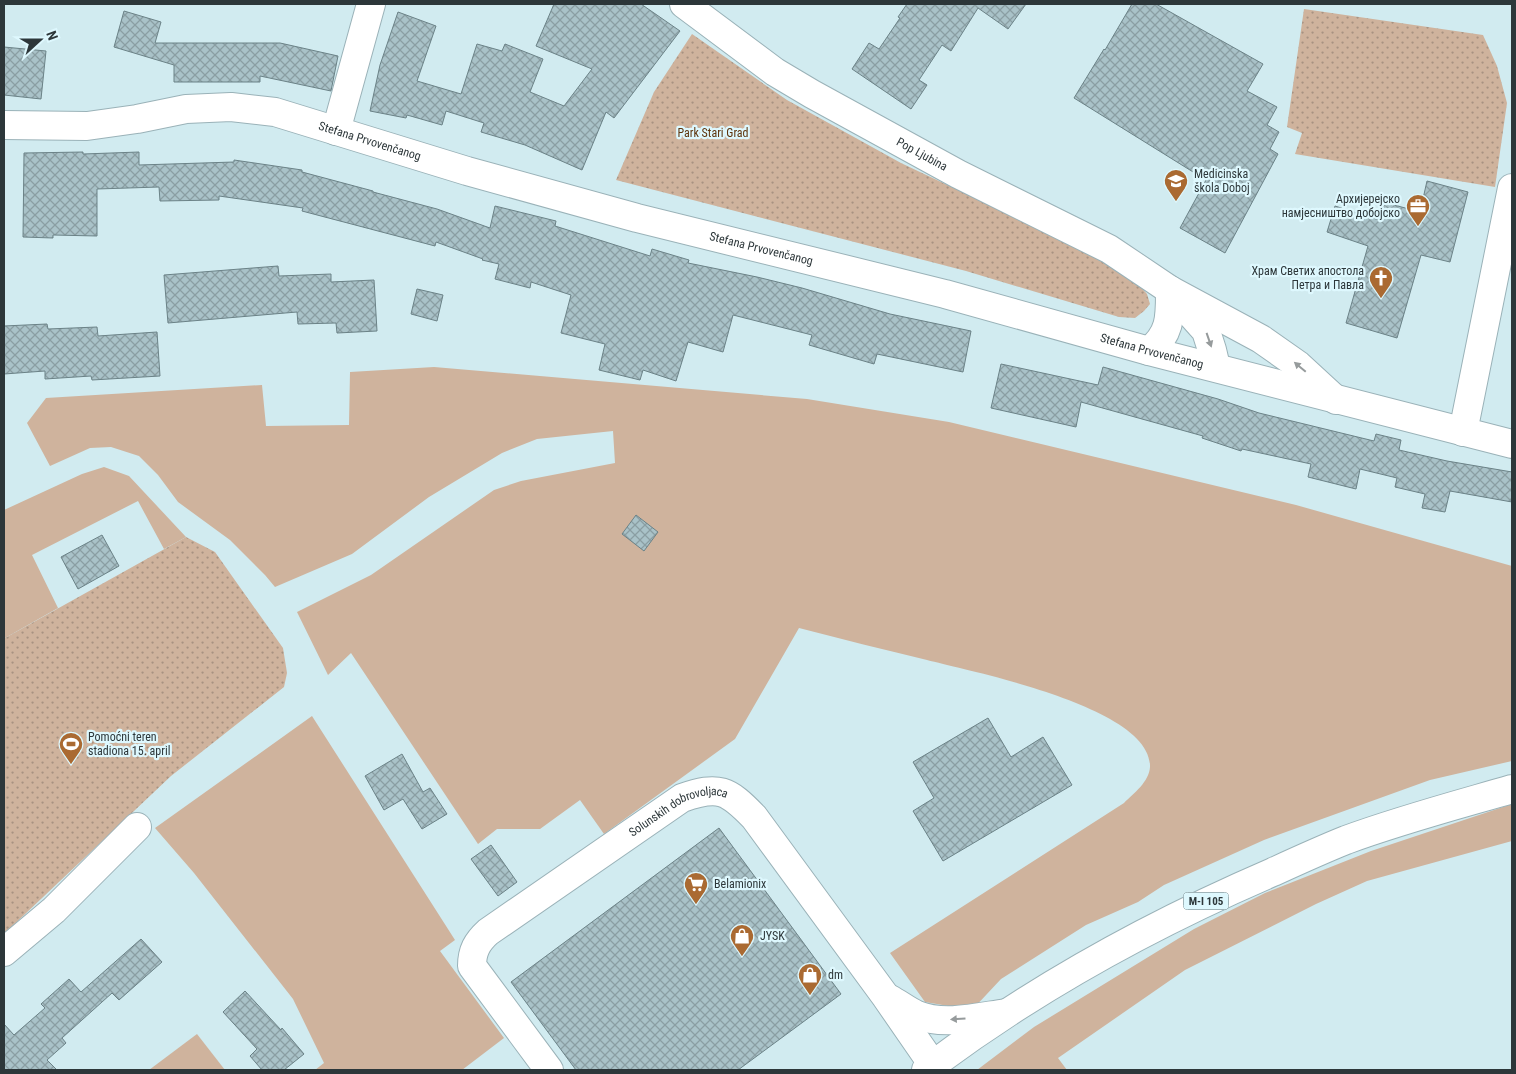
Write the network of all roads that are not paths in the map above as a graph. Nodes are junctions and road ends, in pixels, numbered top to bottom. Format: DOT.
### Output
graph roads {
  1 [pos="371,4"];
  2 [pos="684,4"];
  3 [pos="4,125"];
  4 [pos="336,131"];
  5 [pos="1512,188"];
  6 [pos="1170,290"];
  7 [pos="1149,350"];
  8 [pos="1216,367"];
  9 [pos="1336,400"];
  10 [pos="1463,432"];
  11 [pos="1512,444"];
  12 [pos="1512,789"];
  13 [pos="137,828"];
  14 [pos="4,952"];
  15 [pos="886,997"];
  16 [pos="1006,1013"];
  17 [pos="930,1068"];
  18 [pos="549,1070"];
  1 -- 4 [label="street"];
  2 -- 6 [label="street, Pop Ljubina"];
  3 -- 4 [label="street, Stefana Prvovenčanog"];
  4 -- 7 [label="street, Stefana Prvovenčanog"];
  5 -- 10 [label="street"];
  6 -- 7 [label="street"];
  6 -- 8 [label="street, one-way"];
  9 -- 6 [label="street, one-way"];
  7 -- 8 [label="street, Stefana Prvovenčanog"];
  8 -- 9 [label="street, Stefana Prvovenčanog"];
  9 -- 10 [label="street, Stefana Prvovenčanog"];
  10 -- 11 [label="street, Stefana Prvovenčanog"];
  12 -- 16 [label="street, M-I 105"];
  13 -- 14 [label="street"];
  16 -- 15 [label="street, one-way"];
  15 -- 17 [label="street, Solunskih dobrovoljaca"];
  15 -- 18 [label="street, Solunskih dobrovoljaca"];
  16 -- 17 [label="street, M-I 105"];
}
